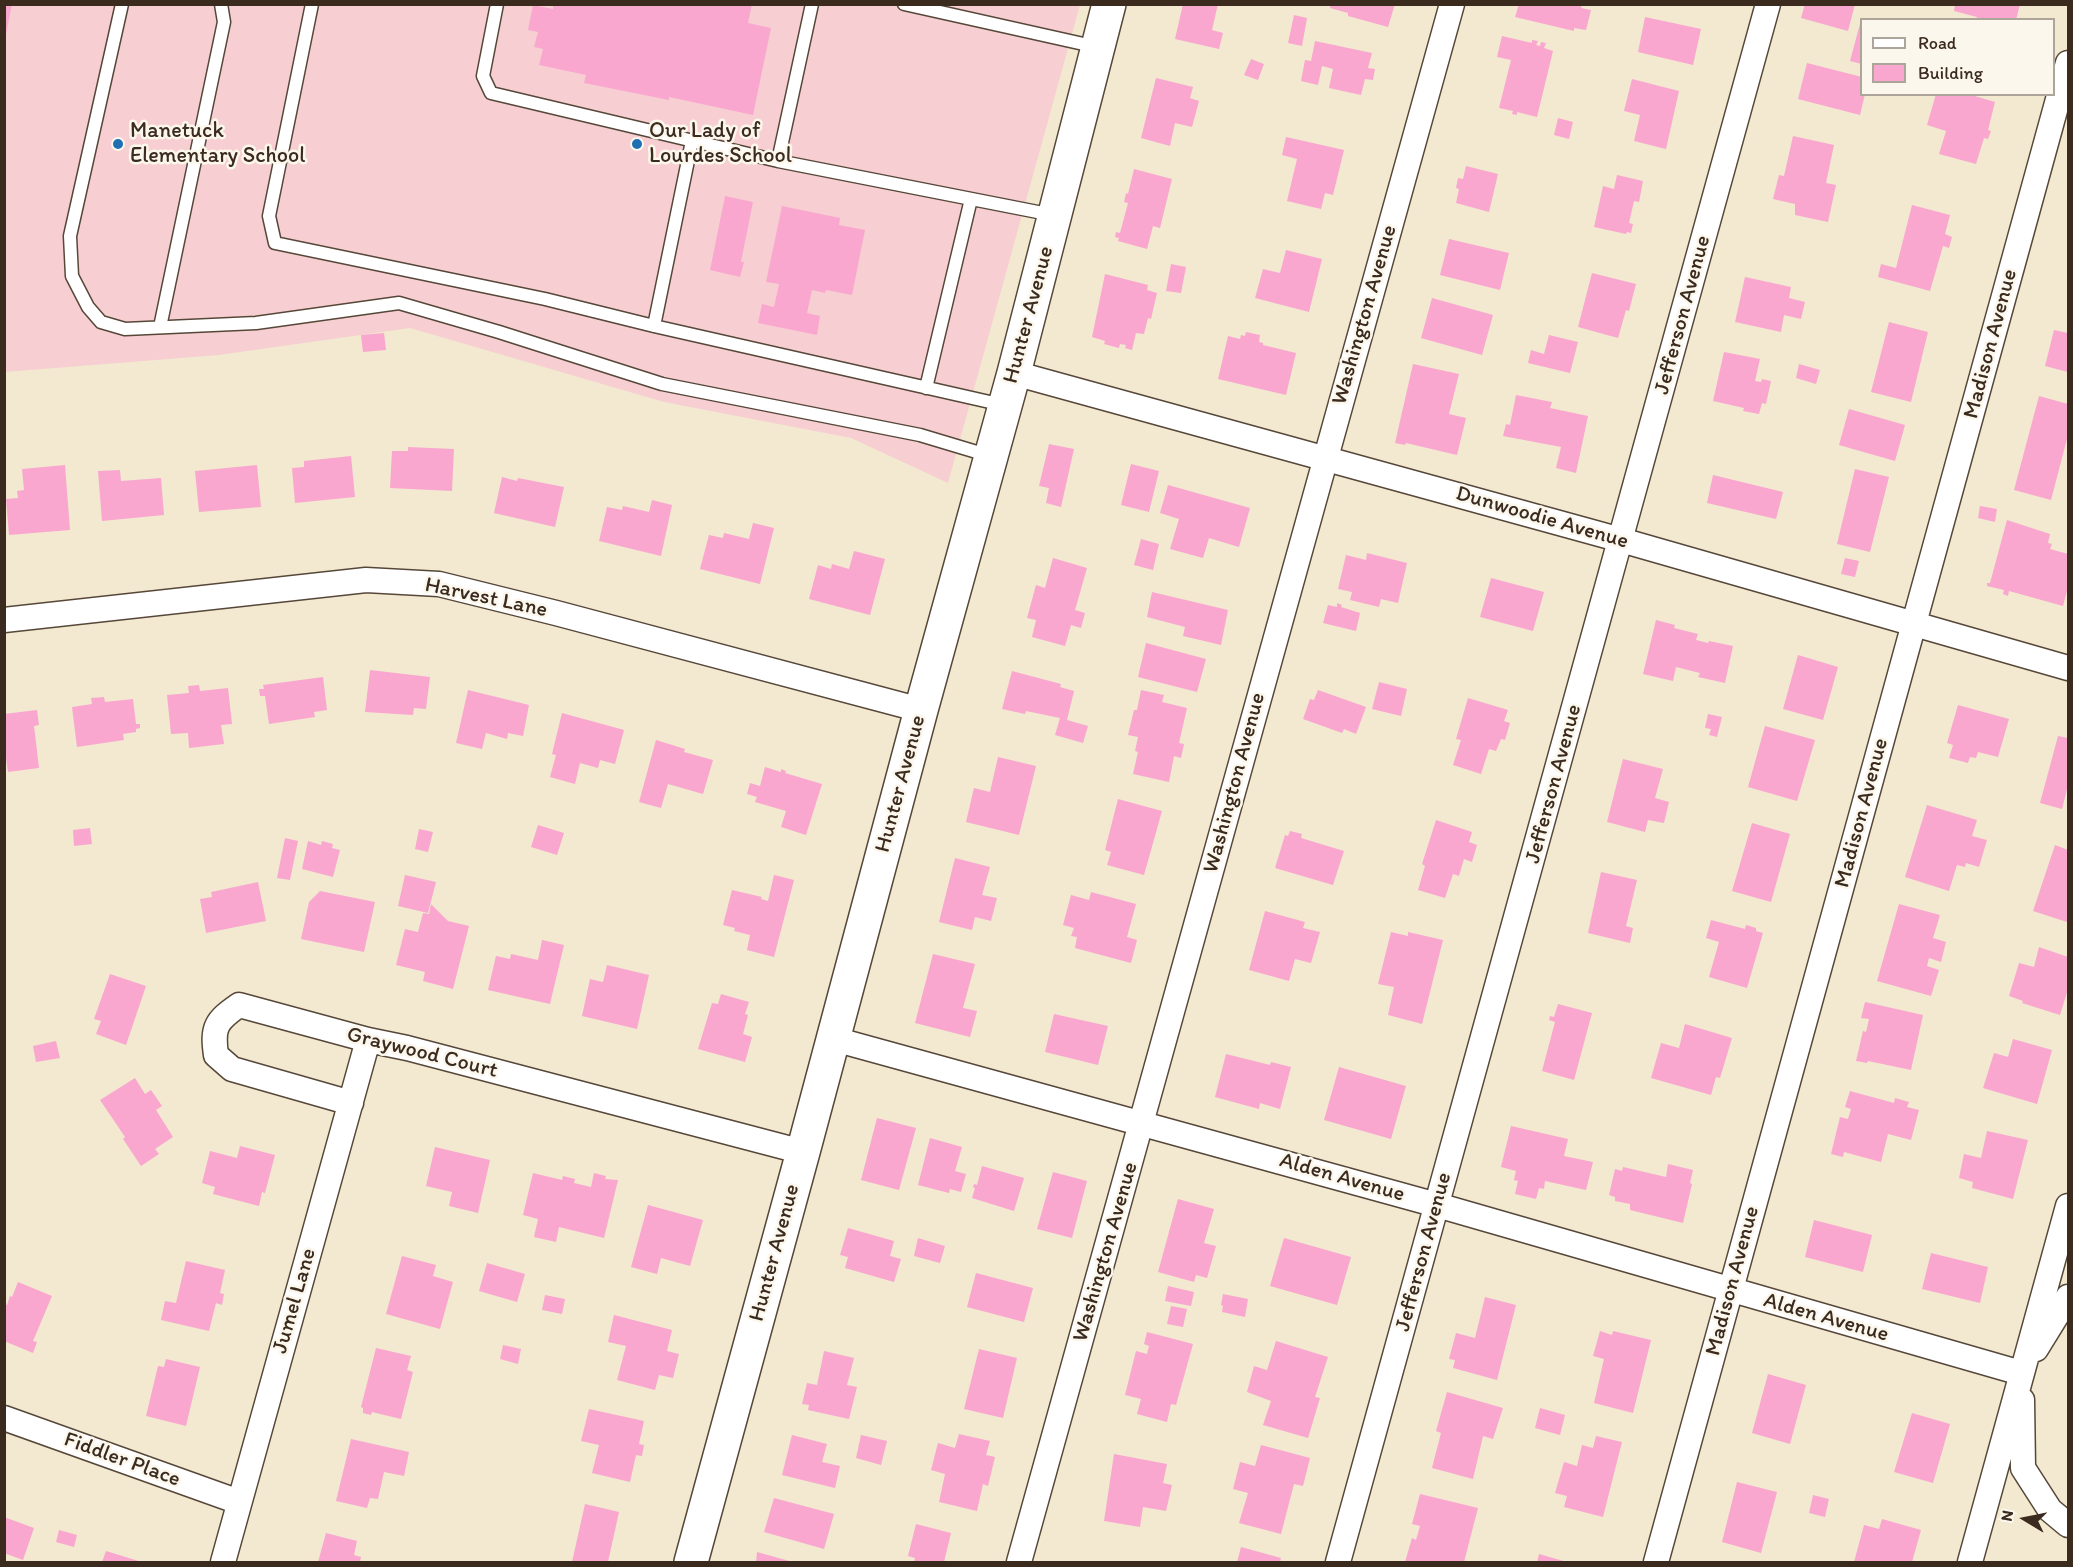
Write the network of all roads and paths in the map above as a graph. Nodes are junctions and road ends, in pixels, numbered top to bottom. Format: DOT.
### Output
graph roads {
  1 [pos="122,4"];
  2 [pos="221,4"];
  3 [pos="312,4"];
  4 [pos="496,4"];
  5 [pos="812,4"];
  6 [pos="904,4"];
  7 [pos="1109,4"];
  8 [pos="1452,4"];
  9 [pos="1768,4"];
  10 [pos="1098,47"];
  11 [pos="2068,63"];
  12 [pos="692,141"];
  13 [pos="778,161"];
  14 [pos="971,199"];
  15 [pos="1054,215"];
  16 [pos="654,326"];
  17 [pos="160,327"];
  18 [pos="1014,373"];
  19 [pos="926,388"];
  20 [pos="1005,406"];
  21 [pos="991,456"];
  22 [pos="1324,458"];
  23 [pos="1621,540"];
  24 [pos="4,620"];
  25 [pos="1913,623"];
  26 [pos="2068,668"];
  27 [pos="921,710"];
  28 [pos="368,1040"];
  29 [pos="834,1040"];
  30 [pos="351,1103"];
  31 [pos="1142,1123"];
  32 [pos="803,1152"];
  33 [pos="1437,1205"];
  34 [pos="2068,1206"];
  35 [pos="1731,1291"];
  36 [pos="2068,1297"];
  37 [pos="2021,1373"];
  38 [pos="4,1418"];
  39 [pos="239,1502"];
  40 [pos="2068,1525"];
  41 [pos="223,1563"];
  42 [pos="691,1563"];
  43 [pos="1019,1563"];
  44 [pos="1338,1563"];
  45 [pos="1656,1563"];
  46 [pos="1970,1563"];
  1 -- 17 [label="lane"];
  2 -- 17 [label="lane"];
  3 -- 16 [label="lane"];
  4 -- 12 [label="lane"];
  5 -- 13 [label="lane"];
  6 -- 10 [label="lane"];
  7 -- 10 [label="street, Hunter Avenue"];
  8 -- 22 [label="street, Washington Avenue"];
  9 -- 23 [label="street, Jefferson Avenue"];
  10 -- 15 [label="street, Hunter Avenue"];
  11 -- 25 [label="street, Madison Avenue"];
  12 -- 13 [label="lane"];
  12 -- 16 [label="lane"];
  13 -- 14 [label="lane"];
  14 -- 15 [label="lane"];
  14 -- 19 [label="lane"];
  15 -- 18 [label="street, Hunter Avenue"];
  16 -- 19 [label="lane"];
  17 -- 21 [label="lane"];
  18 -- 20 [label="street, Hunter Avenue"];
  18 -- 22 [label="street, Dunwoodie Avenue"];
  19 -- 20 [label="lane"];
  20 -- 21 [label="street, Hunter Avenue"];
  21 -- 27 [label="street, Hunter Avenue"];
  22 -- 23 [label="street, Dunwoodie Avenue"];
  22 -- 31 [label="street, Washington Avenue"];
  23 -- 25 [label="street, Dunwoodie Avenue"];
  23 -- 33 [label="street, Jefferson Avenue"];
  24 -- 27 [label="street, Harvest Lane"];
  25 -- 26 [label="street, Dunwoodie Avenue"];
  25 -- 35 [label="street, Madison Avenue"];
  27 -- 29 [label="street, Hunter Avenue"];
  28 -- 30 [label="street, Jumel Lane"];
  28 -- 30 [label="street, Graywood Court"];
  28 -- 32 [label="street, Graywood Court"];
  29 -- 31 [label="street, Alden Avenue"];
  29 -- 32 [label="street, Hunter Avenue"];
  30 -- 39 [label="street, Jumel Lane"];
  31 -- 33 [label="street, Alden Avenue"];
  31 -- 43 [label="street, Washington Avenue"];
  32 -- 42 [label="street, Hunter Avenue"];
  33 -- 35 [label="street, Alden Avenue"];
  33 -- 44 [label="street, Jefferson Avenue"];
  34 -- 37 [label="street"];
  35 -- 37 [label="street, Alden Avenue"];
  35 -- 45 [label="street, Madison Avenue"];
  36 -- 37 [label="street"];
  37 -- 40 [label="street"];
  37 -- 46 [label="street"];
  38 -- 39 [label="street, Fiddler Place"];
  39 -- 41 [label="street, Jumel Lane"];
}
